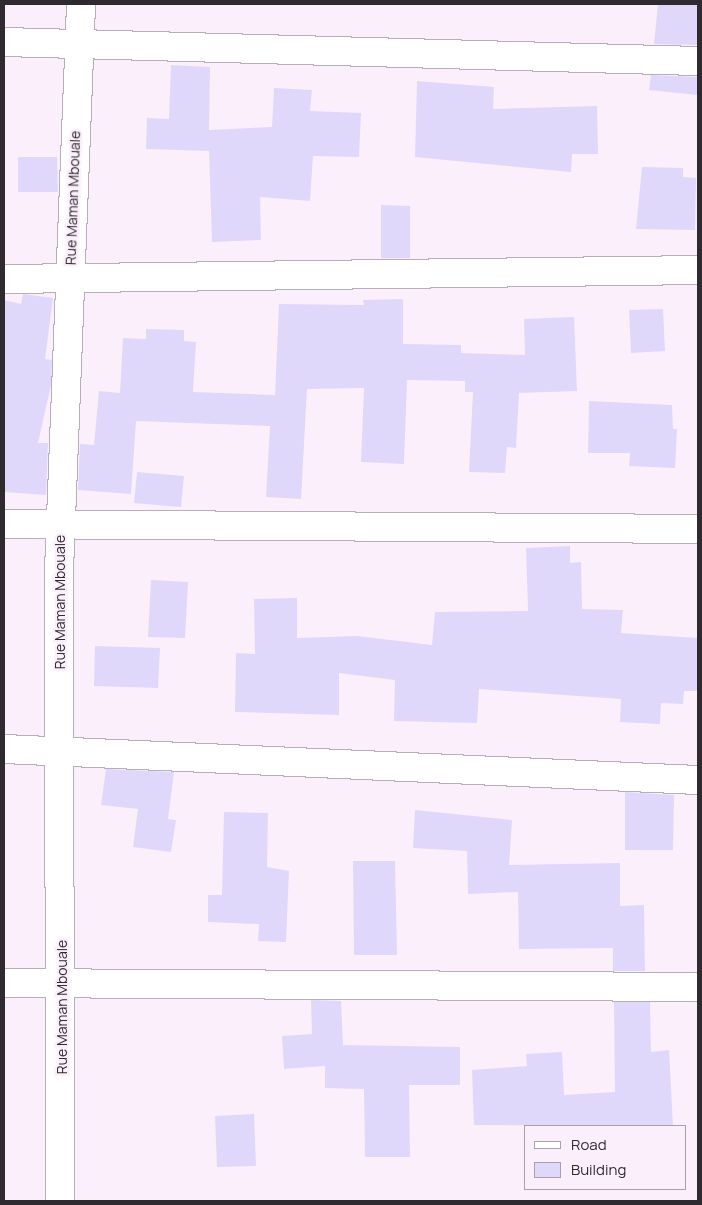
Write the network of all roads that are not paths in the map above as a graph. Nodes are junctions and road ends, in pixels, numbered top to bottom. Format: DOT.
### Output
graph roads {
  1 [pos="81,4"];
  2 [pos="4,42"];
  3 [pos="79,43"];
  4 [pos="698,61"];
  5 [pos="698,270"];
  6 [pos="4,279"];
  7 [pos="70,280"];
  8 [pos="4,524"];
  9 [pos="60,527"];
  10 [pos="698,529"];
  11 [pos="4,749"];
  12 [pos="60,751"];
  13 [pos="698,780"];
  14 [pos="4,983"];
  15 [pos="63,985"];
  16 [pos="698,987"];
  17 [pos="60,1201"];
  1 -- 3 [label="street, Rue Maman Mbouale"];
  2 -- 3 [label="street"];
  3 -- 4 [label="street"];
  3 -- 7 [label="street, Rue Maman Mbouale"];
  5 -- 7 [label="street"];
  6 -- 7 [label="street"];
  7 -- 9 [label="street, Rue Maman Mbouale"];
  8 -- 9 [label="street"];
  9 -- 10 [label="street"];
  9 -- 12 [label="street, Rue Maman Mbouale"];
  11 -- 12 [label="street"];
  12 -- 13 [label="street"];
  12 -- 15 [label="street, Rue Maman Mbouale"];
  14 -- 15 [label="street"];
  15 -- 16 [label="street"];
  15 -- 17 [label="street, Rue Maman Mbouale"];
}
